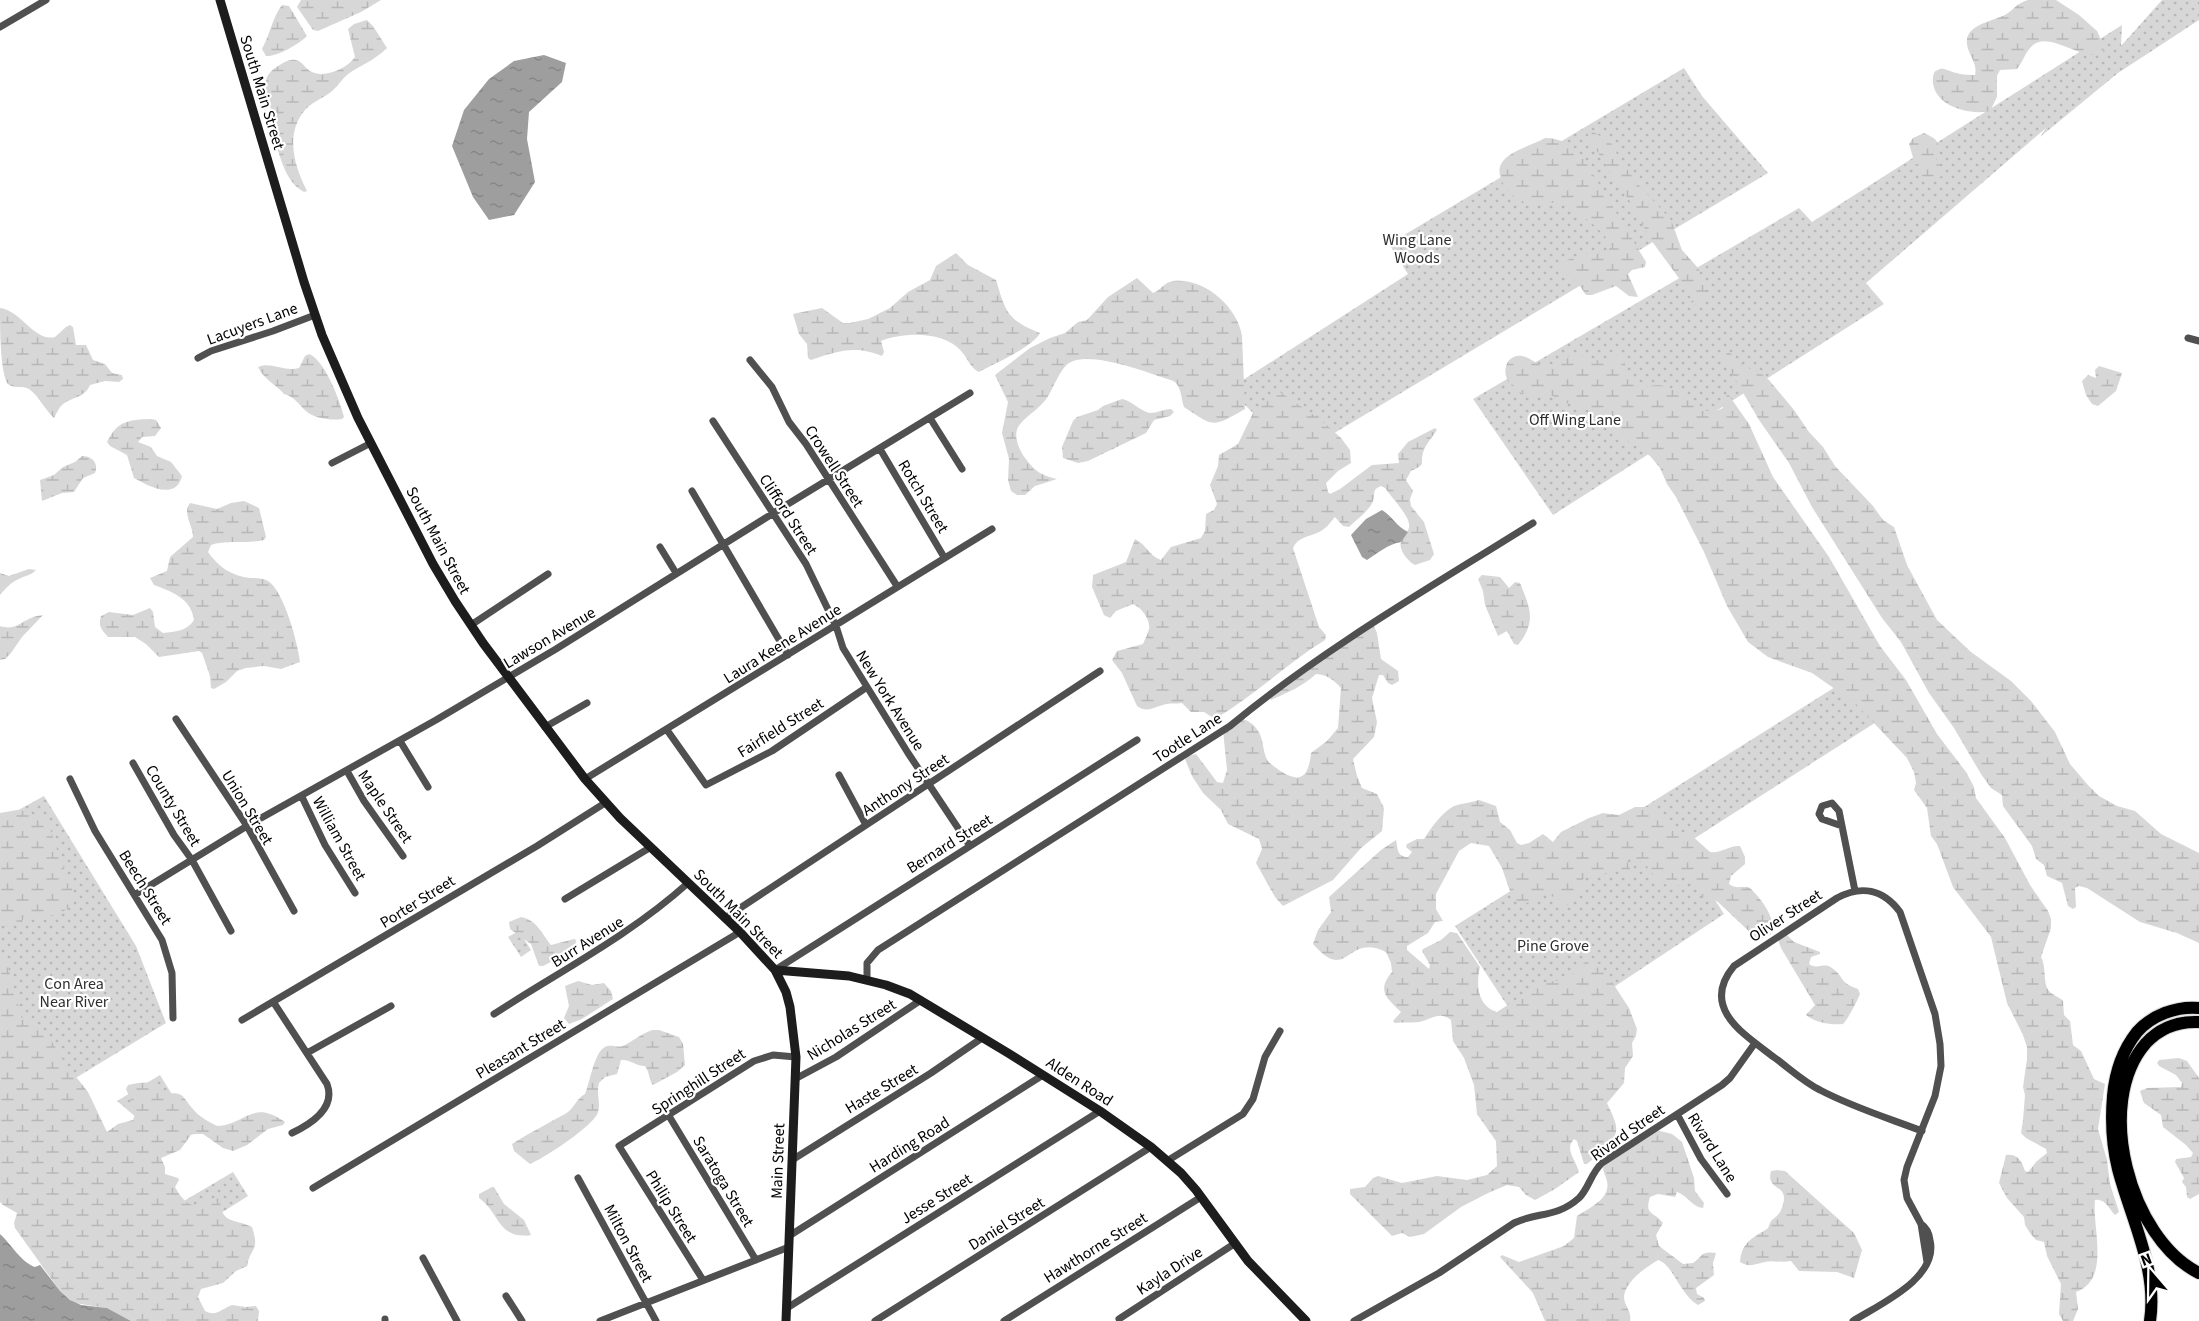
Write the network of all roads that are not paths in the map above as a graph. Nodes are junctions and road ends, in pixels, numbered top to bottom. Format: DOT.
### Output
graph roads {
  1 [pos="46,0"];
  2 [pos="220,0"];
  3 [pos="0,27"];
  4 [pos="315,315"];
  5 [pos="2188,338"];
  6 [pos="2199,341"];
  7 [pos="198,358"];
  8 [pos="750,360"];
  9 [pos="970,393"];
  10 [pos="930,418"];
  11 [pos="713,421"];
  12 [pos="371,443"];
  13 [pos="880,449"];
  14 [pos="333,463"];
  15 [pos="963,470"];
  16 [pos="828,480"];
  17 [pos="692,491"];
  18 [pos="772,514"];
  19 [pos="1533,523"];
  20 [pos="992,529"];
  21 [pos="724,545"];
  22 [pos="660,547"];
  23 [pos="944,557"];
  24 [pos="676,573"];
  25 [pos="548,574"];
  26 [pos="897,586"];
  27 [pos="471,625"];
  28 [pos="836,626"];
  29 [pos="788,655"];
  30 [pos="1100,671"];
  31 [pos="508,677"];
  32 [pos="867,687"];
  33 [pos="587,702"];
  34 [pos="176,719"];
  35 [pos="545,728"];
  36 [pos="667,730"];
  37 [pos="1137,740"];
  38 [pos="400,741"];
  39 [pos="133,763"];
  40 [pos="347,771"];
  41 [pos="839,775"];
  42 [pos="70,778"];
  43 [pos="585,779"];
  44 [pos="928,785"];
  45 [pos="428,787"];
  46 [pos="302,797"];
  47 [pos="605,803"];
  48 [pos="866,825"];
  49 [pos="247,826"];
  50 [pos="1842,826"];
  51 [pos="969,846"];
  52 [pos="651,847"];
  53 [pos="403,856"];
  54 [pos="192,860"];
  55 [pos="688,883"];
  56 [pos="1855,891"];
  57 [pos="355,893"];
  58 [pos="136,894"];
  59 [pos="565,899"];
  60 [pos="294,911"];
  61 [pos="725,918"];
  62 [pos="231,932"];
  63 [pos="740,932"];
  64 [pos="775,970"];
  65 [pos="867,980"];
  66 [pos="921,1000"];
  67 [pos="789,1002"];
  68 [pos="274,1003"];
  69 [pos="391,1006"];
  70 [pos="2199,1008"];
  71 [pos="494,1014"];
  72 [pos="173,1018"];
  73 [pos="242,1020"];
  74 [pos="2199,1022"];
  75 [pos="1280,1031"];
  76 [pos="982,1038"];
  77 [pos="1755,1043"];
  78 [pos="307,1053"];
  79 [pos="796,1057"];
  80 [pos="1043,1075"];
  81 [pos="795,1079"];
  82 [pos="1100,1111"];
  83 [pos="1677,1114"];
  84 [pos="669,1116"];
  85 [pos="1922,1131"];
  86 [pos="292,1133"];
  87 [pos="619,1146"];
  88 [pos="1151,1147"];
  89 [pos="792,1160"];
  90 [pos="1167,1161"];
  91 [pos="578,1178"];
  92 [pos="313,1188"];
  93 [pos="1727,1194"];
  94 [pos="1201,1197"];
  95 [pos="789,1236"];
  96 [pos="1234,1244"];
  97 [pos="789,1247"];
  98 [pos="423,1258"];
  99 [pos="756,1260"];
  100 [pos="2199,1273"];
  101 [pos="703,1280"];
  102 [pos="506,1296"];
  103 [pos="646,1303"];
  104 [pos="787,1308"];
  105 [pos="1119,1318"];
  106 [pos="457,1321"];
  107 [pos="522,1321"];
  108 [pos="600,1321"];
  109 [pos="656,1321"];
  110 [pos="786,1321"];
  111 [pos="875,1321"];
  112 [pos="1004,1321"];
  113 [pos="1306,1321"];
  114 [pos="1354,1321"];
  115 [pos="1853,1321"];
  116 [pos="2151,1321"];
  1 -- 3 [label="street"];
  2 -- 4 [label="main road, South Main Street"];
  4 -- 7 [label="street, Lacuyers Lane"];
  4 -- 12 [label="main road, South Main Street"];
  5 -- 6 [label="street"];
  8 -- 16 [label="street, Crowell Street"];
  9 -- 10 [label="street, Lawson Avenue"];
  10 -- 13 [label="street, Lawson Avenue"];
  10 -- 15 [label="street"];
  11 -- 18 [label="street, Clifford Street"];
  12 -- 14 [label="street"];
  12 -- 27 [label="main road, South Main Street"];
  13 -- 16 [label="street, Lawson Avenue"];
  13 -- 23 [label="street, Rotch Street"];
  16 -- 18 [label="street, Lawson Avenue"];
  16 -- 26 [label="street, Crowell Street"];
  17 -- 21 [label="street"];
  18 -- 21 [label="street, Lawson Avenue"];
  18 -- 28 [label="street, Clifford Street"];
  19 -- 65 [label="street, Tootle Lane"];
  20 -- 23 [label="street, Laura Keene Avenue"];
  21 -- 24 [label="street, Lawson Avenue"];
  21 -- 29 [label="street"];
  22 -- 24 [label="street"];
  23 -- 26 [label="street, Laura Keene Avenue"];
  24 -- 31 [label="street, Lawson Avenue"];
  25 -- 27 [label="street"];
  26 -- 28 [label="street, Laura Keene Avenue"];
  27 -- 31 [label="main road, South Main Street"];
  28 -- 29 [label="street, Laura Keene Avenue"];
  28 -- 32 [label="street, New York Avenue"];
  29 -- 36 [label="street, Laura Keene Avenue"];
  30 -- 44 [label="street, Anthony Street"];
  31 -- 35 [label="main road, South Main Street"];
  31 -- 38 [label="street, Lawson Avenue"];
  32 -- 36 [label="street, Fairfield Street"];
  32 -- 44 [label="street, New York Avenue"];
  33 -- 35 [label="street"];
  34 -- 49 [label="street, Union Street"];
  35 -- 43 [label="main road, South Main Street"];
  36 -- 43 [label="street, Laura Keene Avenue"];
  37 -- 51 [label="street, Bernard Street"];
  38 -- 40 [label="street, Lawson Avenue"];
  38 -- 45 [label="street"];
  39 -- 54 [label="street, County Street"];
  40 -- 46 [label="street, Lawson Avenue"];
  40 -- 53 [label="street, Maple Street"];
  41 -- 48 [label="street"];
  42 -- 58 [label="street, Beech Street"];
  43 -- 47 [label="main road, South Main Street"];
  44 -- 48 [label="street, Anthony Street"];
  44 -- 51 [label="street, New York Avenue"];
  46 -- 49 [label="street, Lawson Avenue"];
  46 -- 57 [label="street, William Street"];
  47 -- 52 [label="main road, South Main Street"];
  47 -- 68 [label="street, Porter Street"];
  48 -- 61 [label="street, Anthony Street"];
  49 -- 54 [label="street, Lawson Avenue"];
  49 -- 60 [label="street, Union Street"];
  50 -- 56 [label="street"];
  51 -- 64 [label="street, Bernard Street"];
  52 -- 55 [label="main road, South Main Street"];
  52 -- 59 [label="street"];
  54 -- 58 [label="street, Lawson Avenue"];
  54 -- 62 [label="street, County Street"];
  55 -- 61 [label="main road, South Main Street"];
  55 -- 71 [label="street, Burr Avenue"];
  56 -- 77 [label="street, Oliver Street"];
  56 -- 85 [label="street"];
  58 -- 72 [label="street, Beech Street"];
  61 -- 63 [label="main road, South Main Street"];
  63 -- 64 [label="main road, South Main Street"];
  63 -- 92 [label="street, Pleasant Street"];
  64 -- 65 [label="main road, Alden Road"];
  64 -- 67 [label="main road, South Main Street"];
  65 -- 66 [label="main road, Alden Road"];
  66 -- 76 [label="main road, Alden Road"];
  66 -- 81 [label="street, Nicholas Street"];
  67 -- 79 [label="main road, Main Street"];
  68 -- 73 [label="street, Porter Street"];
  68 -- 78 [label="street"];
  69 -- 78 [label="street"];
  70 -- 116 [label="highway"];
  74 -- 100 [label="highway"];
  75 -- 90 [label="street"];
  76 -- 80 [label="main road, Alden Road"];
  76 -- 89 [label="street, Haste Street"];
  77 -- 83 [label="street, Rivard Street"];
  77 -- 85 [label="street, Oliver Street"];
  78 -- 86 [label="street"];
  79 -- 81 [label="main road, Main Street"];
  79 -- 84 [label="street, Springhill Street"];
  80 -- 82 [label="main road, Alden Road"];
  80 -- 95 [label="street, Harding Road"];
  81 -- 89 [label="main road, Main Street"];
  82 -- 88 [label="main road, Alden Road"];
  82 -- 104 [label="street, Jesse Street"];
  83 -- 93 [label="street, Rivard Lane"];
  83 -- 114 [label="street, Rivard Street"];
  84 -- 87 [label="street, Springhill Street"];
  84 -- 99 [label="street, Saratoga Street"];
  85 -- 115 [label="street"];
  87 -- 101 [label="street, Philip Street"];
  88 -- 90 [label="main road, Alden Road"];
  88 -- 111 [label="street, Daniel Street"];
  89 -- 95 [label="main road, Main Street"];
  90 -- 94 [label="main road, Alden Road"];
  91 -- 103 [label="street, Milton Street"];
  94 -- 96 [label="main road, Alden Road"];
  94 -- 112 [label="street, Hawthorne Street"];
  95 -- 97 [label="main road, Main Street"];
  96 -- 105 [label="street, Kayla Drive"];
  96 -- 113 [label="main road, Alden Road"];
  97 -- 99 [label="street"];
  97 -- 104 [label="main road, Main Street"];
  98 -- 106 [label="street"];
  99 -- 101 [label="street"];
  101 -- 103 [label="street"];
  102 -- 107 [label="street"];
  103 -- 108 [label="street"];
  103 -- 109 [label="street, Milton Street"];
  104 -- 110 [label="main road, Main Street"];
}
